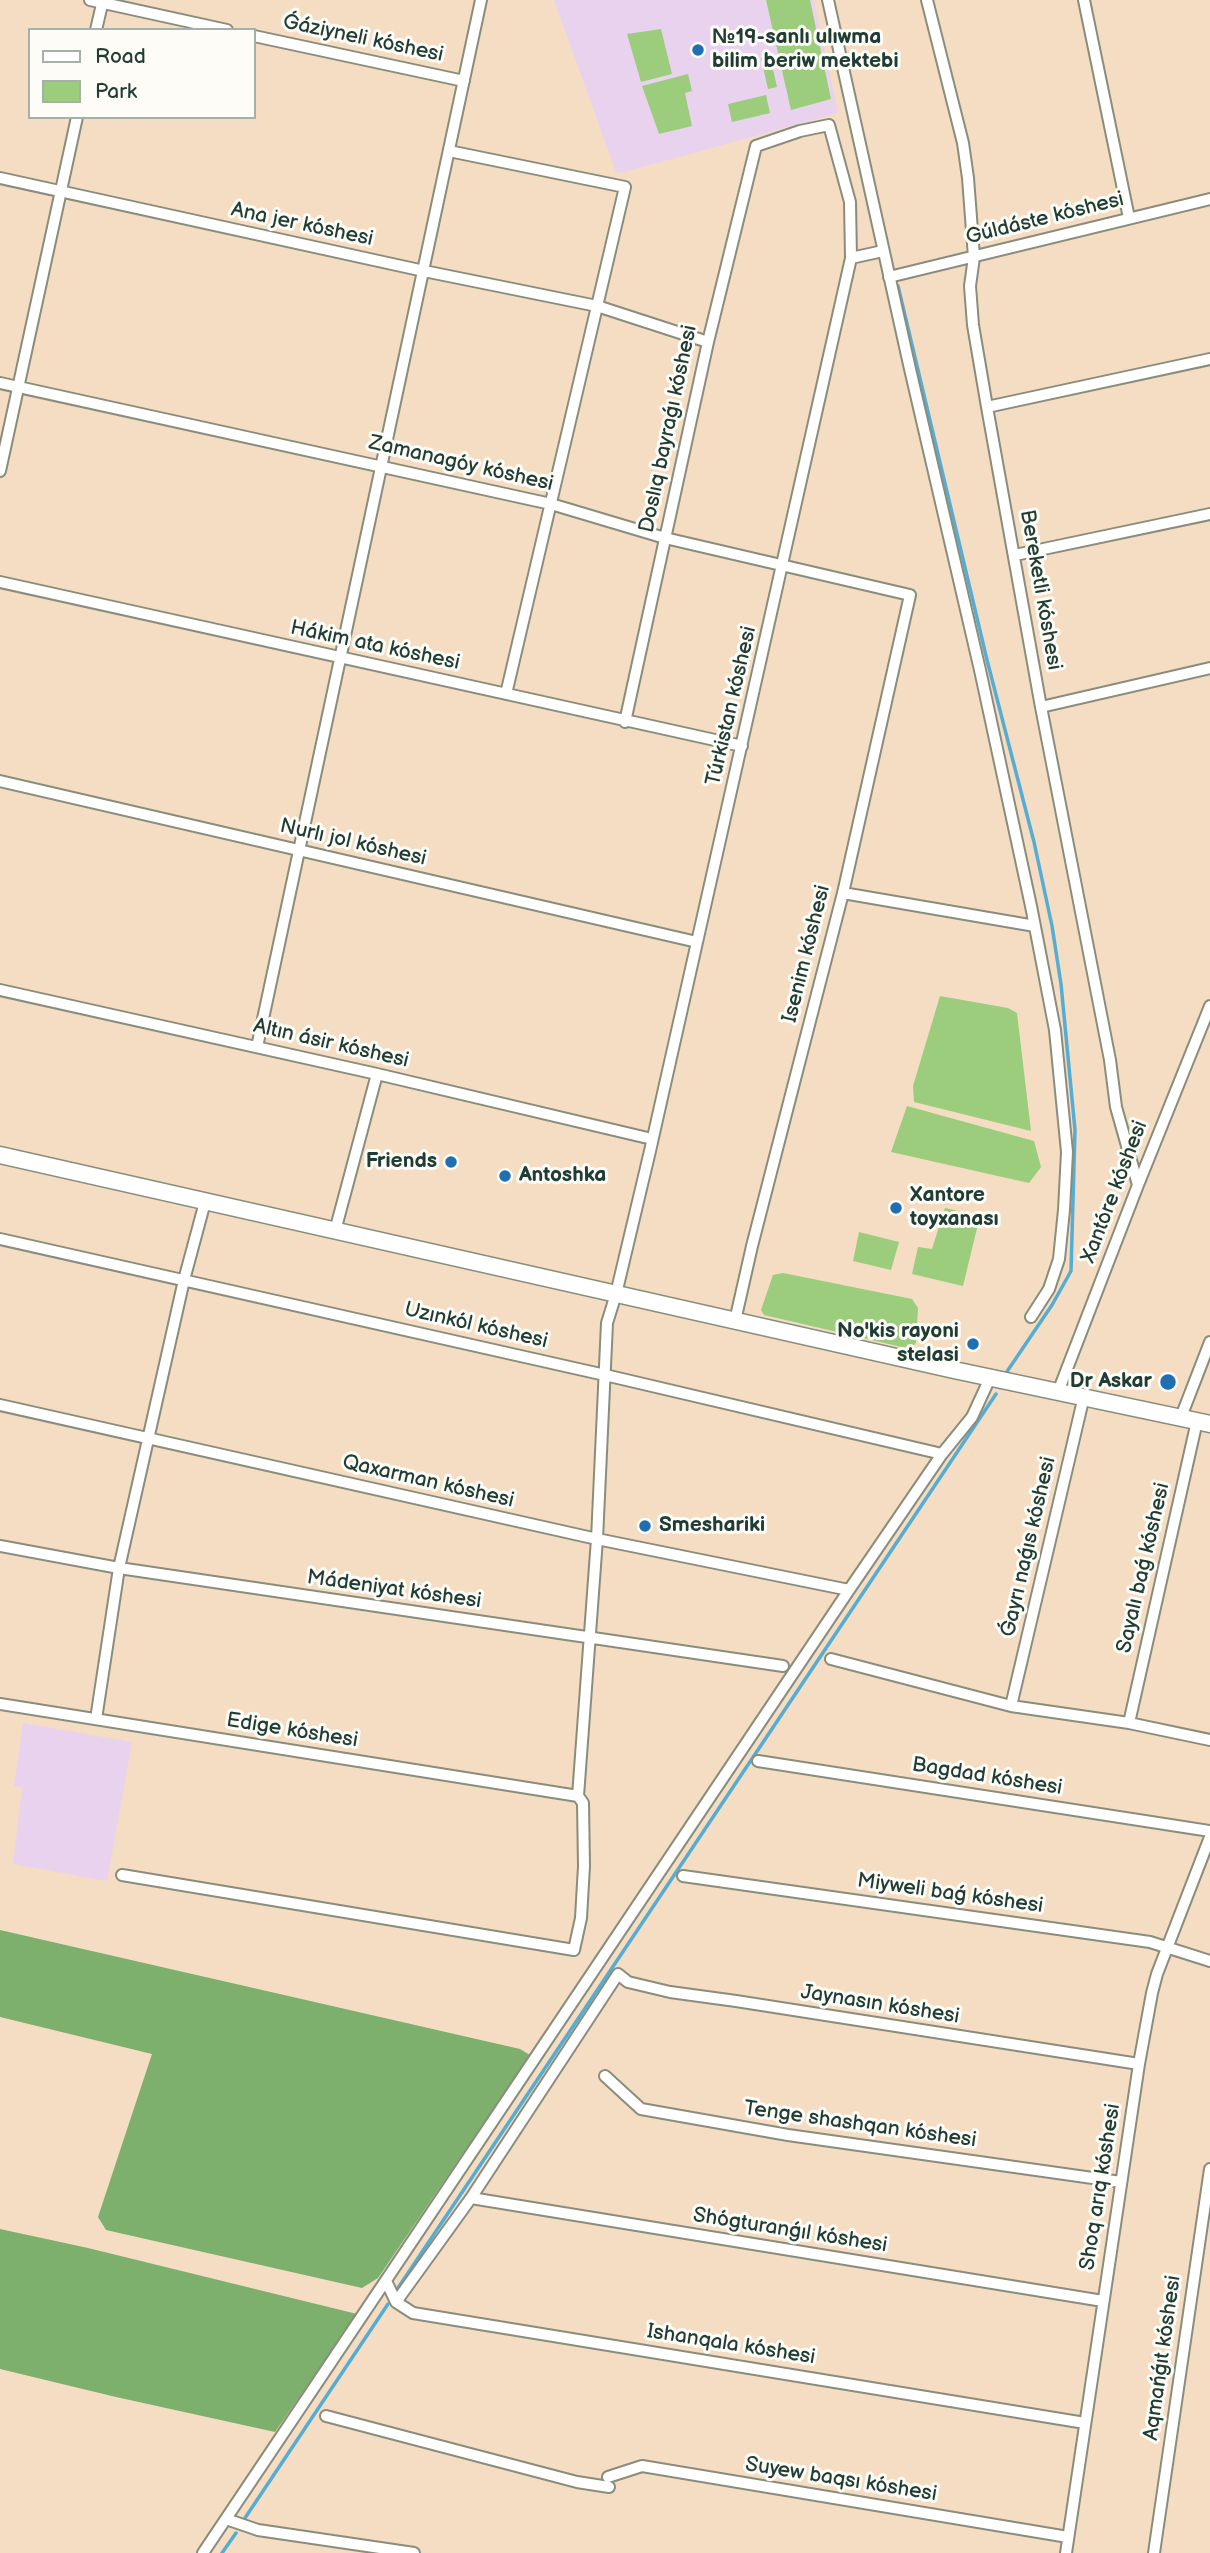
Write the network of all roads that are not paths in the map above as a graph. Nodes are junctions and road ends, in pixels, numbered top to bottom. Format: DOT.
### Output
graph roads {
  1 [pos="90,0"];
  2 [pos="481,0"];
  3 [pos="828,0"];
  4 [pos="927,0"];
  5 [pos="1084,0"];
  6 [pos="103,1"];
  7 [pos="96,28"];
  8 [pos="218,28"];
  9 [pos="256,36"];
  10 [pos="464,81"];
  11 [pos="77,119"];
  12 [pos="756,146"];
  13 [pos="449,150"];
  14 [pos="0,178"];
  15 [pos="61,191"];
  16 [pos="1210,199"];
  17 [pos="1129,218"];
  18 [pos="883,251"];
  19 [pos="974,257"];
  20 [pos="851,258"];
  21 [pos="424,271"];
  22 [pos="889,277"];
  23 [pos="597,306"];
  24 [pos="708,342"];
  25 [pos="1210,359"];
  26 [pos="0,383"];
  27 [pos="18,387"];
  28 [pos="987,407"];
  29 [pos="382,466"];
  30 [pos="0,471"];
  31 [pos="551,504"];
  32 [pos="1210,514"];
  33 [pos="665,538"];
  34 [pos="1015,555"];
  35 [pos="783,565"];
  36 [pos="0,582"];
  37 [pos="910,595"];
  38 [pos="340,658"];
  39 [pos="1210,668"];
  40 [pos="506,694"];
  41 [pos="1041,707"];
  42 [pos="625,722"];
  43 [pos="742,746"];
  44 [pos="0,781"];
  45 [pos="299,850"];
  46 [pos="843,893"];
  47 [pos="1035,926"];
  48 [pos="697,942"];
  49 [pos="0,990"];
  50 [pos="1210,1006"];
  51 [pos="257,1047"];
  52 [pos="377,1074"];
  53 [pos="652,1139"];
  54 [pos="0,1155"];
  55 [pos="1138,1185"];
  56 [pos="205,1202"];
  57 [pos="335,1231"];
  58 [pos="0,1239"];
  59 [pos="184,1280"];
  60 [pos="616,1294"];
  61 [pos="1031,1317"];
  62 [pos="735,1321"];
  63 [pos="1210,1342"];
  64 [pos="605,1375"];
  65 [pos="990,1378"];
  66 [pos="1058,1392"];
  67 [pos="1084,1396"];
  68 [pos="0,1405"];
  69 [pos="1196,1420"];
  70 [pos="149,1439"];
  71 [pos="943,1454"];
  72 [pos="597,1539"];
  73 [pos="0,1546"];
  74 [pos="119,1568"];
  75 [pos="849,1590"];
  76 [pos="589,1638"];
  77 [pos="831,1659"];
  78 [pos="783,1666"];
  79 [pos="0,1704"];
  80 [pos="1011,1706"];
  81 [pos="96,1719"];
  82 [pos="1129,1723"];
  83 [pos="1210,1740"];
  84 [pos="758,1761"];
  85 [pos="578,1796"];
  86 [pos="1210,1834"];
  87 [pos="122,1875"];
  88 [pos="682,1876"];
  89 [pos="1169,1946"];
  90 [pos="1210,1961"];
  91 [pos="1139,2064"];
  92 [pos="605,2076"];
  93 [pos="1210,2169"];
  94 [pos="1121,2182"];
  95 [pos="471,2198"];
  96 [pos="386,2281"];
  97 [pos="1104,2301"];
  98 [pos="396,2302"];
  99 [pos="326,2416"];
  100 [pos="1085,2423"];
  101 [pos="226,2519"];
  102 [pos="1068,2537"];
  103 [pos="203,2553"];
  104 [pos="414,2553"];
  105 [pos="1066,2553"];
  106 [pos="1154,2553"];
  1 -- 6 [label="street"];
  2 -- 10 [label="street"];
  3 -- 18 [label="street"];
  4 -- 19 [label="street, Bereketli kóshesi"];
  5 -- 17 [label="street"];
  6 -- 7 [label="street"];
  6 -- 8 [label="street"];
  9 -- 10 [label="street, Ǵáziyneli kóshesi"];
  10 -- 13 [label="street"];
  11 -- 15 [label="street"];
  12 -- 20 [label="street, Túrkistan kóshesi"];
  12 -- 24 [label="street, Doslıq bayraǵı kóshesi"];
  13 -- 21 [label="street"];
  13 -- 23 [label="street"];
  14 -- 15 [label="street, Ana jer kóshesi"];
  15 -- 21 [label="street, Ana jer kóshesi"];
  15 -- 27 [label="street"];
  16 -- 17 [label="street, Gúldáste kóshesi"];
  17 -- 19 [label="street, Gúldáste kóshesi"];
  18 -- 20 [label="street"];
  18 -- 22 [label="street"];
  19 -- 22 [label="street, Gúldáste kóshesi"];
  19 -- 28 [label="street, Bereketli kóshesi"];
  20 -- 35 [label="street, Túrkistan kóshesi"];
  21 -- 23 [label="street, Ana jer kóshesi"];
  21 -- 29 [label="street"];
  22 -- 47 [label="street"];
  23 -- 24 [label="street, Ana jer kóshesi"];
  23 -- 31 [label="street"];
  24 -- 33 [label="street, Doslıq bayraǵı kóshesi"];
  25 -- 28 [label="street"];
  26 -- 27 [label="street, Zamanagóy kóshesi"];
  27 -- 29 [label="street, Zamanagóy kóshesi"];
  27 -- 30 [label="street"];
  28 -- 34 [label="street, Bereketli kóshesi"];
  29 -- 31 [label="street, Zamanagóy kóshesi"];
  29 -- 38 [label="street"];
  31 -- 33 [label="street, Zamanagóy kóshesi"];
  31 -- 40 [label="street"];
  32 -- 34 [label="street"];
  33 -- 35 [label="street, Zamanagóy kóshesi"];
  33 -- 42 [label="street, Doslıq bayraǵı kóshesi"];
  34 -- 41 [label="street, Bereketli kóshesi"];
  35 -- 37 [label="street, Zamanagóy kóshesi"];
  35 -- 43 [label="street, Túrkistan kóshesi"];
  36 -- 38 [label="street, Hákim ata kóshesi"];
  37 -- 46 [label="street, Isenim kóshesi"];
  38 -- 40 [label="street, Hákim ata kóshesi"];
  38 -- 45 [label="street"];
  39 -- 41 [label="street"];
  40 -- 42 [label="street, Hákim ata kóshesi"];
  41 -- 55 [label="street, Bereketli kóshesi"];
  42 -- 43 [label="street, Hákim ata kóshesi"];
  43 -- 48 [label="street, Túrkistan kóshesi"];
  44 -- 45 [label="street, Nurlı jol kóshesi"];
  45 -- 48 [label="street, Nurlı jol kóshesi"];
  45 -- 51 [label="street"];
  46 -- 47 [label="street"];
  46 -- 62 [label="street, Isenim kóshesi"];
  47 -- 61 [label="street"];
  48 -- 53 [label="street, Túrkistan kóshesi"];
  49 -- 51 [label="street, Altın ásir kóshesi"];
  50 -- 55 [label="street, Xantóre kóshesi"];
  51 -- 52 [label="street, Altın ásir kóshesi"];
  52 -- 53 [label="street, Altın ásir kóshesi"];
  52 -- 57 [label="street"];
  53 -- 60 [label="street, Túrkistan kóshesi"];
  54 -- 56 [label="main road"];
  55 -- 66 [label="street, Xantóre kóshesi"];
  56 -- 57 [label="main road"];
  56 -- 59 [label="street"];
  57 -- 60 [label="main road"];
  58 -- 59 [label="street, Uzınkól kóshesi"];
  59 -- 64 [label="street, Uzınkól kóshesi"];
  59 -- 70 [label="street"];
  60 -- 62 [label="main road"];
  60 -- 64 [label="street, Túrkistan kóshesi"];
  62 -- 65 [label="main road"];
  63 -- 69 [label="street, Sayalı baǵ kóshesi"];
  64 -- 71 [label="street, Uzınkól kóshesi"];
  64 -- 72 [label="street, Túrkistan kóshesi"];
  65 -- 66 [label="main road"];
  65 -- 71 [label="street"];
  66 -- 67 [label="main road"];
  67 -- 69 [label="main road"];
  67 -- 80 [label="street, Ǵayrı naǵıs kóshesi"];
  68 -- 70 [label="street, Qaxarman kóshesi"];
  69 -- 82 [label="street, Sayalı baǵ kóshesi"];
  70 -- 72 [label="street, Qaxarman kóshesi"];
  70 -- 74 [label="street"];
  71 -- 75 [label="street"];
  72 -- 75 [label="street, Qaxarman kóshesi"];
  72 -- 76 [label="street, Túrkistan kóshesi"];
  73 -- 74 [label="street, Mádeniyat kóshesi"];
  74 -- 76 [label="street, Mádeniyat kóshesi"];
  74 -- 81 [label="street"];
  75 -- 96 [label="street"];
  76 -- 78 [label="street, Mádeniyat kóshesi"];
  76 -- 85 [label="street, Túrkistan kóshesi"];
  77 -- 80 [label="street"];
  79 -- 81 [label="street, Edige kóshesi"];
  80 -- 82 [label="street"];
  81 -- 85 [label="street, Edige kóshesi"];
  82 -- 83 [label="street"];
  84 -- 86 [label="street, Bagdad kóshesi"];
  85 -- 87 [label="street, Túrkistan kóshesi"];
  86 -- 89 [label="street, Shoq arıq kóshesi"];
  88 -- 89 [label="street, Miyweli baǵ kóshesi"];
  89 -- 90 [label="street, Miyweli baǵ kóshesi"];
  89 -- 91 [label="street, Shoq arıq kóshesi"];
  91 -- 94 [label="street, Shoq arıq kóshesi"];
  91 -- 95 [label="street, Jaynasın kóshesi"];
  92 -- 94 [label="street, Tenge shashqan kóshesi"];
  93 -- 106 [label="street, Aqmańǵıt kóshesi"];
  94 -- 97 [label="street, Shoq arıq kóshesi"];
  95 -- 97 [label="street, Shógturanǵıl kóshesi"];
  95 -- 98 [label="street"];
  96 -- 98 [label="street"];
  96 -- 101 [label="street"];
  97 -- 100 [label="street, Shoq arıq kóshesi"];
  98 -- 100 [label="street, Ishanqala kóshesi"];
  99 -- 102 [label="street, Suyew baqsı kóshesi"];
  100 -- 102 [label="street, Shoq arıq kóshesi"];
  101 -- 103 [label="street"];
  101 -- 104 [label="street"];
  102 -- 105 [label="street, Shoq arıq kóshesi"];
}
